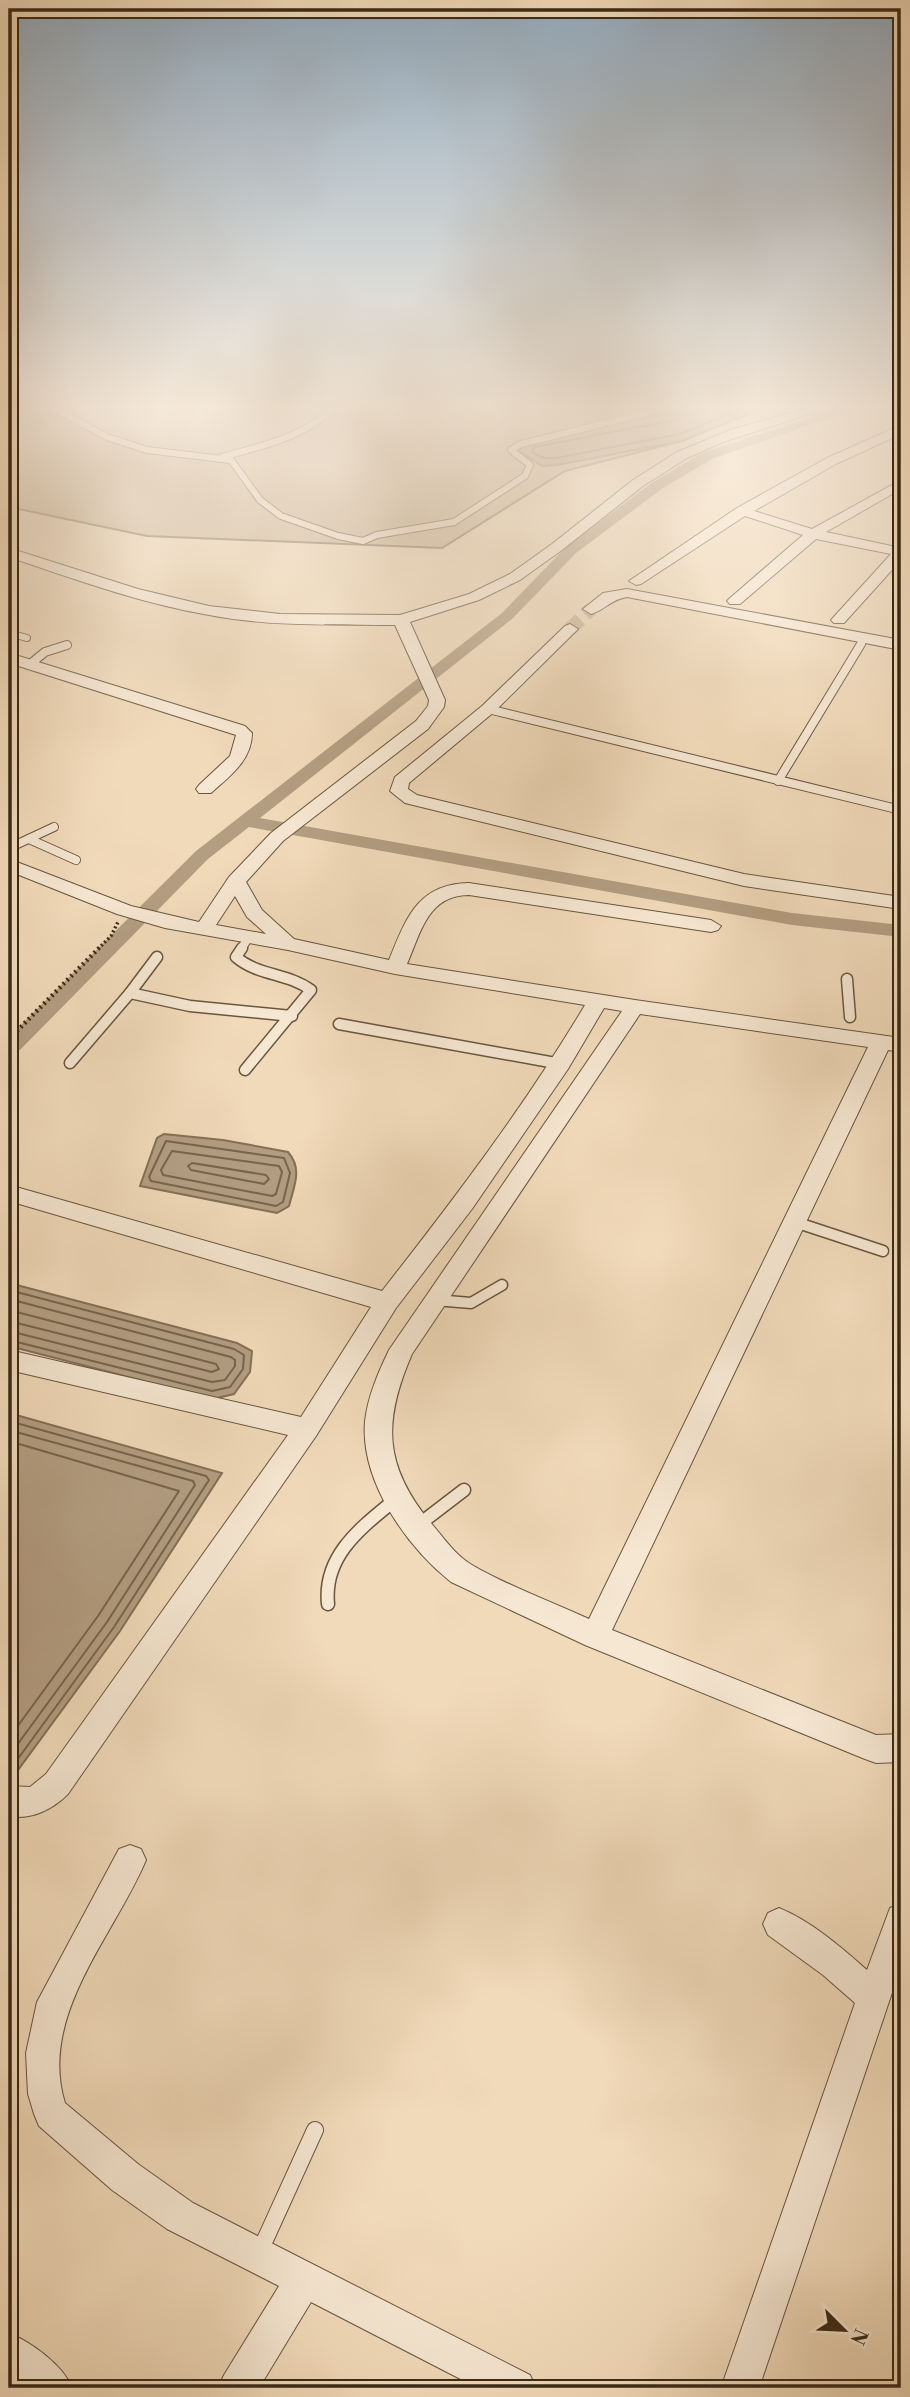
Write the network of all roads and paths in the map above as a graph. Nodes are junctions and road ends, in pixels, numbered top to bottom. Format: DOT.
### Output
graph roads {
  1 [pos="280,515"];
  2 [pos="468,515"];
  3 [pos="597,515"];
  4 [pos="736,515"];
  5 [pos="754,515"];
  6 [pos="847,515"];
  7 [pos="813,534"];
  8 [pos="9,552"];
  9 [pos="901,552"];
  10 [pos="636,581"];
  11 [pos="735,601"];
  12 [pos="591,609"];
  13 [pos="401,620"];
  14 [pos="839,620"];
  15 [pos="570,629"];
  16 [pos="9,633"];
  17 [pos="27,638"];
  18 [pos="864,638"];
  19 [pos="67,645"];
  20 [pos="901,645"];
  21 [pos="9,658"];
  22 [pos="29,665"];
  23 [pos="488,709"];
  24 [pos="778,781"];
  25 [pos="205,789"];
  26 [pos="901,810"];
  27 [pos="54,827"];
  28 [pos="29,839"];
  29 [pos="9,848"];
  30 [pos="76,860"];
  31 [pos="9,865"];
  32 [pos="236,881"];
  33 [pos="901,903"];
  34 [pos="124,910"];
  35 [pos="711,926"];
  36 [pos="205,928"];
  37 [pos="249,937"];
  38 [pos="288,944"];
  39 [pos="157,957"];
  40 [pos="395,968"];
  41 [pos="848,979"];
  42 [pos="130,993"];
  43 [pos="598,1001"];
  44 [pos="635,1007"];
  45 [pos="292,1016"];
  46 [pos="339,1024"];
  47 [pos="849,1029"];
  48 [pos="9,1039"];
  49 [pos="891,1044"];
  50 [pos="70,1063"];
  51 [pos="561,1064"];
  52 [pos="245,1070"];
  53 [pos="9,1193"];
  54 [pos="795,1222"];
  55 [pos="883,1251"];
  56 [pos="502,1285"];
  57 [pos="435,1300"];
  58 [pos="387,1302"];
  59 [pos="9,1360"];
  60 [pos="307,1429"];
  61 [pos="464,1490"];
  62 [pos="396,1499"];
  63 [pos="417,1525"];
  64 [pos="328,1604"];
  65 [pos="594,1636"];
  66 [pos="901,1748"];
  67 [pos="9,1801"];
  68 [pos="130,1860"];
  69 [pos="901,1919"];
  70 [pos="779,1924"];
  71 [pos="894,1961"];
  72 [pos="874,1998"];
  73 [pos="316,2130"];
  74 [pos="258,2256"];
  75 [pos="303,2281"];
  76 [pos="9,2352"];
  77 [pos="52,2388"];
  78 [pos="237,2388"];
  79 [pos="517,2388"];
  80 [pos="740,2388"];
  1 -- 2 [label="lane"];
  3 -- 13 [label="street"];
  4 -- 10 [label="street"];
  5 -- 7 [label="street"];
  6 -- 7 [label="street"];
  7 -- 9 [label="street"];
  7 -- 11 [label="street"];
  8 -- 13 [label="street"];
  9 -- 14 [label="street"];
  12 -- 18 [label="street"];
  13 -- 32 [label="street"];
  15 -- 23 [label="street"];
  16 -- 17 [label="lane"];
  18 -- 20 [label="street"];
  18 -- 24 [label="lane"];
  19 -- 22 [label="lane"];
  21 -- 22 [label="street"];
  22 -- 25 [label="street"];
  23 -- 24 [label="lane"];
  23 -- 33 [label="street"];
  24 -- 26 [label="lane"];
  27 -- 28 [label="lane"];
  28 -- 29 [label="lane"];
  28 -- 30 [label="lane"];
  31 -- 34 [label="street"];
  32 -- 36 [label="street"];
  32 -- 38 [label="street"];
  34 -- 36 [label="street"];
  34 -- 48 [label="path"];
  35 -- 40 [label="street"];
  36 -- 37 [label="street"];
  37 -- 38 [label="street"];
  37 -- 45 [label="lane"];
  38 -- 40 [label="street"];
  39 -- 42 [label="lane"];
  40 -- 43 [label="street"];
  41 -- 47 [label="lane"];
  42 -- 45 [label="lane"];
  42 -- 50 [label="lane"];
  43 -- 44 [label="street"];
  43 -- 51 [label="street"];
  44 -- 47 [label="street"];
  44 -- 57 [label="street"];
  45 -- 52 [label="lane"];
  46 -- 51 [label="lane"];
  47 -- 49 [label="street"];
  49 -- 54 [label="street"];
  51 -- 58 [label="street"];
  53 -- 58 [label="street"];
  54 -- 55 [label="lane"];
  54 -- 65 [label="street"];
  56 -- 57 [label="lane"];
  57 -- 62 [label="street"];
  58 -- 60 [label="street"];
  59 -- 60 [label="street"];
  60 -- 67 [label="street"];
  61 -- 63 [label="lane"];
  62 -- 63 [label="street"];
  62 -- 64 [label="lane"];
  63 -- 65 [label="street"];
  65 -- 66 [label="street"];
  68 -- 74 [label="street"];
  69 -- 71 [label="street"];
  70 -- 72 [label="street"];
  71 -- 72 [label="street"];
  72 -- 80 [label="street"];
  73 -- 74 [label="lane"];
  74 -- 75 [label="street"];
  75 -- 78 [label="street"];
  75 -- 79 [label="street"];
  76 -- 77 [label="street"];
}
